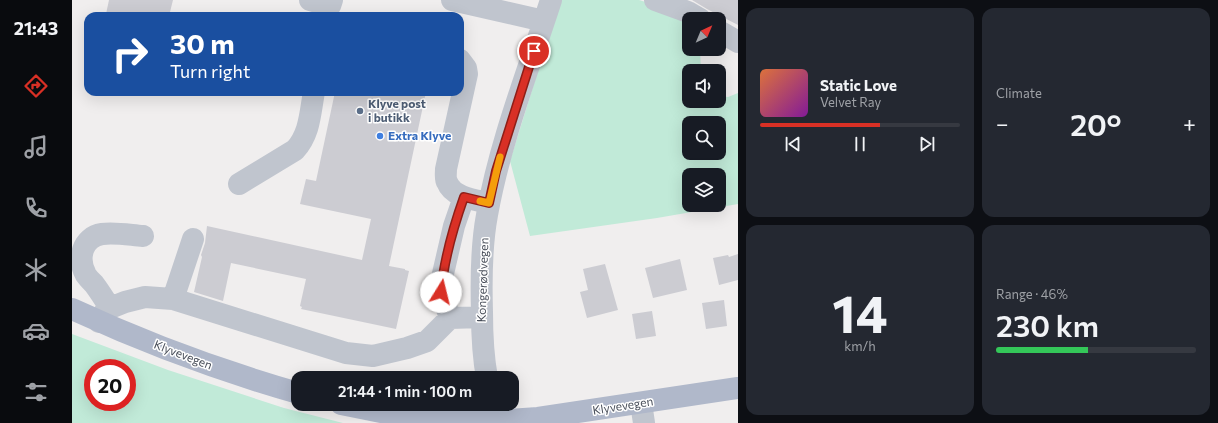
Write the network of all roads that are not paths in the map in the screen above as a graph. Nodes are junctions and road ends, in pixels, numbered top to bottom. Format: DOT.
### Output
graph roads {
  1 [pos="452,0"];
  2 [pos="551,0"];
  3 [pos="655,0"];
  4 [pos="688,12"];
  5 [pos="544,21"];
  6 [pos="726,35"];
  7 [pos="738,42"];
  8 [pos="464,65"];
  9 [pos="464,88"];
  10 [pos="313,96"];
  11 [pos="462,96"];
  12 [pos="239,184"];
  13 [pos="464,197"];
  14 [pos="489,203"];
  15 [pos="143,236"];
  16 [pos="193,239"];
  17 [pos="173,299"];
  18 [pos="72,309"];
  19 [pos="104,314"];
  20 [pos="482,317"];
  21 [pos="450,318"];
  22 [pos="486,371"];
  23 [pos="738,388"];
  24 [pos="291,391"];
  25 [pos="376,411"];
  26 [pos="492,412"];
  27 [pos="643,413"];
  1 -- 5 [label="street"];
  2 -- 5 [label="street, Kongerødvegen"];
  3 -- 4 [label="street"];
  5 -- 14 [label="street, Kongerødvegen"];
  6 -- 7 [label="street"];
  8 -- 9 [label="street"];
  10 -- 12 [label="street"];
  11 -- 13 [label="street"];
  13 -- 14 [label="street"];
  13 -- 21 [label="street"];
  14 -- 20 [label="street, Kongerødvegen"];
  15 -- 19 [label="street"];
  16 -- 17 [label="street"];
  17 -- 19 [label="street"];
  17 -- 21 [label="street"];
  18 -- 19 [label="main road, Klyvevegen"];
  19 -- 24 [label="main road, Klyvevegen"];
  20 -- 21 [label="street"];
  20 -- 22 [label="street, Kongerødvegen"];
  23 -- 27 [label="main road, Klyvevegen"];
  25 -- 26 [label="main road, Klyvevegen"];
  26 -- 27 [label="main road, Klyvevegen"];
}
